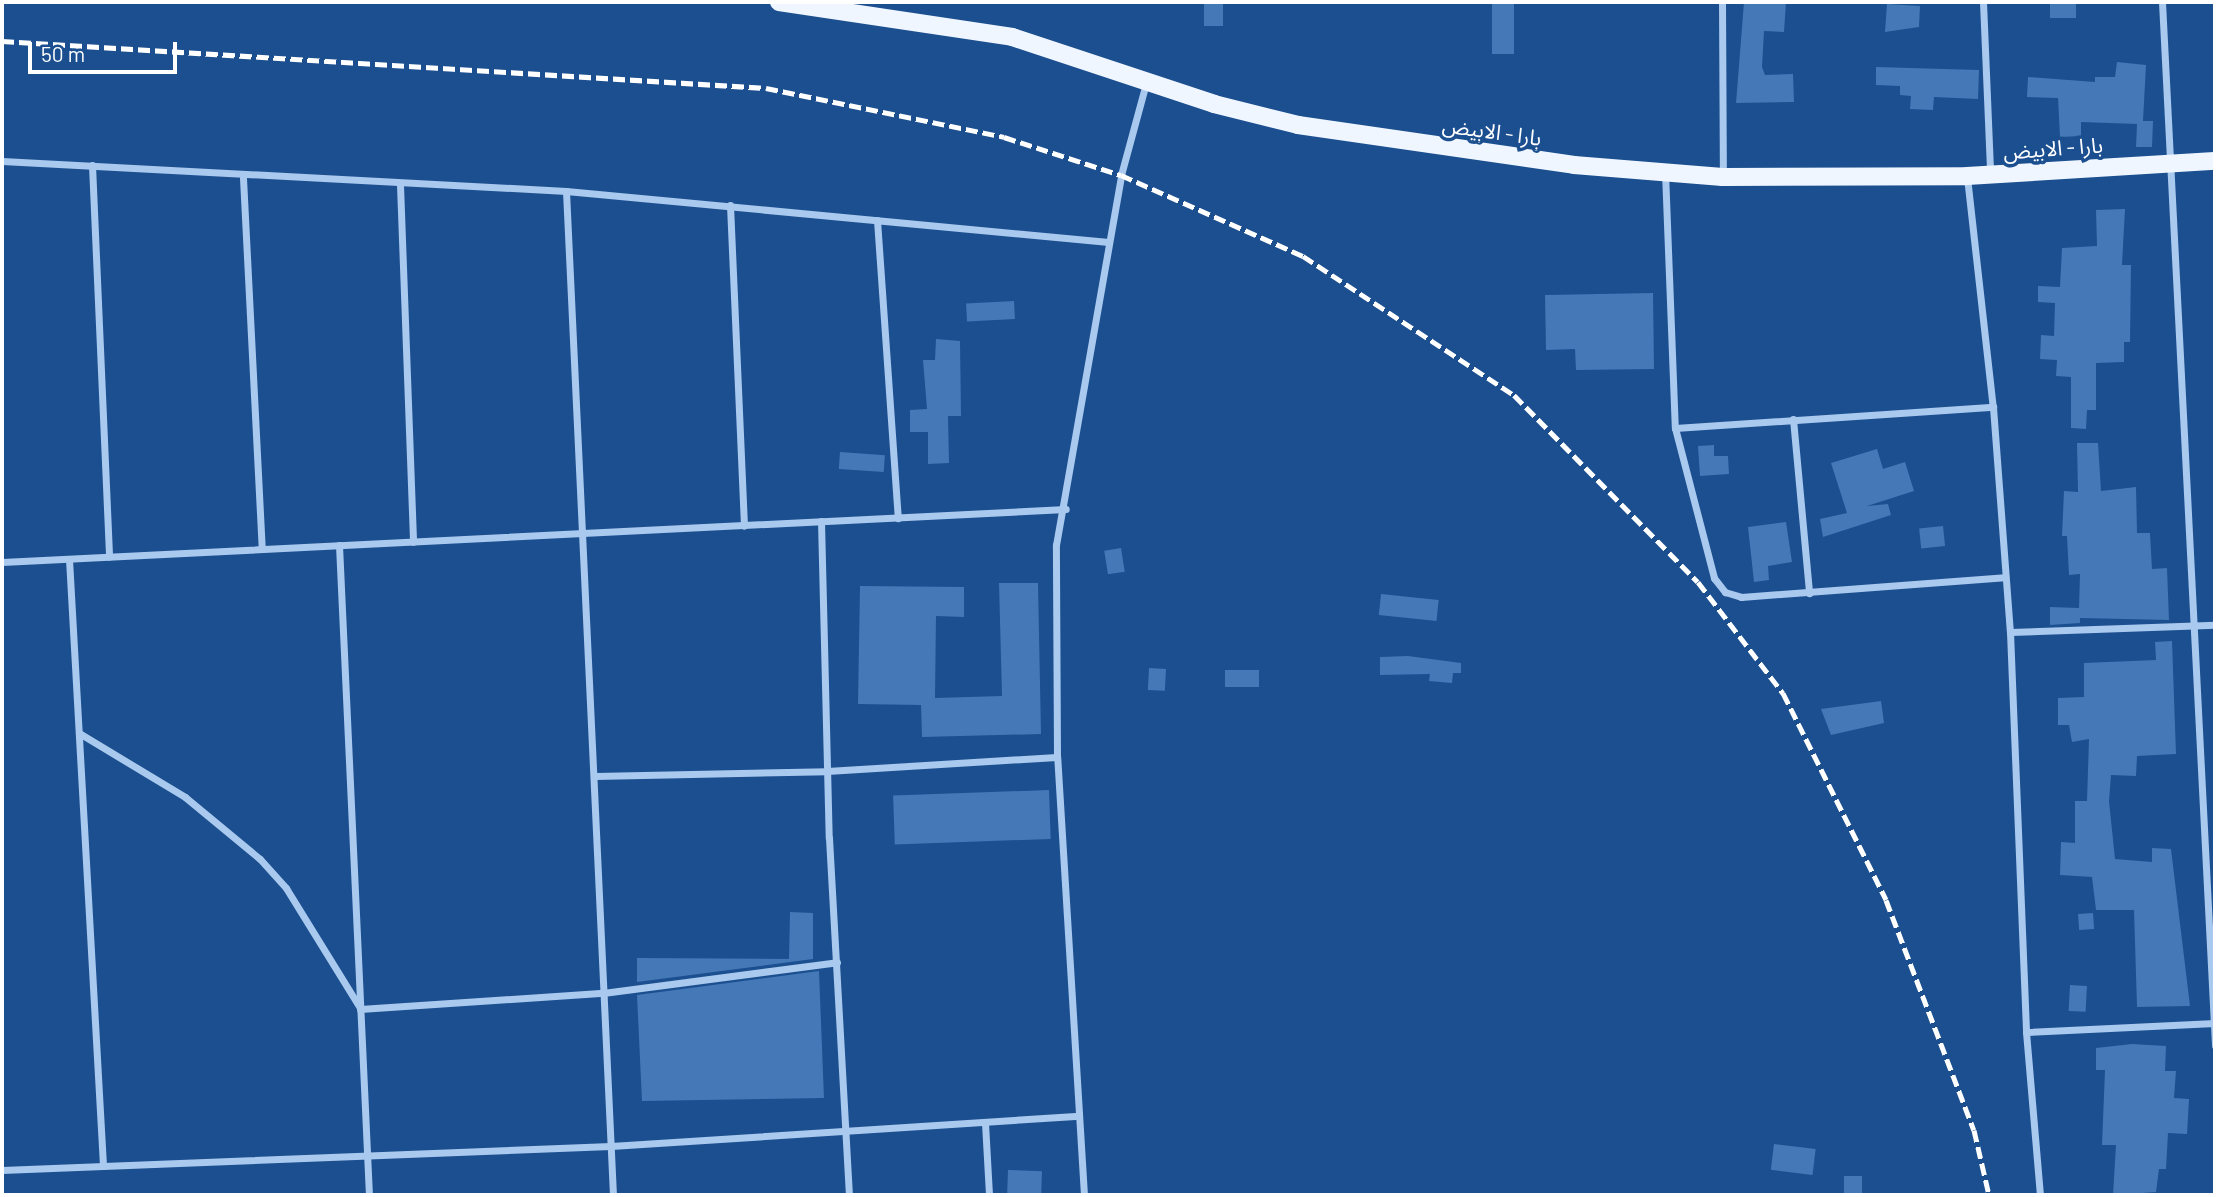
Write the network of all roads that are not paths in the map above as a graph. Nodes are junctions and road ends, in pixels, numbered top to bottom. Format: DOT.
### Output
graph roads {
  1 [pos="779,2"];
  2 [pos="1722,2"];
  3 [pos="1983,2"];
  4 [pos="2162,2"];
  5 [pos="1147,80"];
  6 [pos="2,161"];
  7 [pos="2215,161"];
  8 [pos="2170,163"];
  9 [pos="92,165"];
  10 [pos="1665,172"];
  11 [pos="1990,175"];
  12 [pos="1967,176"];
  13 [pos="1723,177"];
  14 [pos="243,178"];
  15 [pos="400,185"];
  16 [pos="566,191"];
  17 [pos="730,205"];
  18 [pos="877,220"];
  19 [pos="1109,242"];
  20 [pos="1993,407"];
  21 [pos="1793,418"];
  22 [pos="1675,428"];
  23 [pos="1066,509"];
  24 [pos="898,518"];
  25 [pos="821,521"];
  26 [pos="744,526"];
  27 [pos="586,533"];
  28 [pos="413,542"];
  29 [pos="339,545"];
  30 [pos="262,549"];
  31 [pos="109,557"];
  32 [pos="69,559"];
  33 [pos="2,562"];
  34 [pos="2004,578"];
  35 [pos="1809,593"];
  36 [pos="2215,625"];
  37 [pos="2193,626"];
  38 [pos="2010,632"];
  39 [pos="79,733"];
  40 [pos="1057,757"];
  41 [pos="827,771"];
  42 [pos="595,776"];
  43 [pos="837,962"];
  44 [pos="603,993"];
  45 [pos="360,1009"];
  46 [pos="2215,1023"];
  47 [pos="2026,1032"];
  48 [pos="2215,1046"];
  49 [pos="1079,1116"];
  50 [pos="985,1123"];
  51 [pos="847,1130"];
  52 [pos="611,1146"];
  53 [pos="367,1156"];
  54 [pos="103,1166"];
  55 [pos="2,1170"];
  56 [pos="369,1195"];
  57 [pos="613,1195"];
  58 [pos="849,1195"];
  59 [pos="989,1195"];
  60 [pos="1084,1195"];
  61 [pos="2040,1195"];
  1 -- 5 [label="main road, بارا - الابيض"];
  2 -- 13 [label="street"];
  3 -- 11 [label="street"];
  4 -- 8 [label="street"];
  5 -- 10 [label="main road, بارا - الابيض"];
  5 -- 19 [label="street"];
  6 -- 9 [label="street"];
  7 -- 8 [label="main road, بارا - الابيض"];
  8 -- 11 [label="main road, بارا - الابيض"];
  8 -- 37 [label="street"];
  9 -- 14 [label="street"];
  9 -- 31 [label="street"];
  10 -- 13 [label="main road, بارا - الابيض"];
  10 -- 22 [label="street"];
  11 -- 12 [label="main road, بارا - الابيض"];
  12 -- 13 [label="main road, بارا - الابيض"];
  12 -- 20 [label="street"];
  14 -- 15 [label="street"];
  14 -- 30 [label="street"];
  15 -- 16 [label="street"];
  15 -- 28 [label="street"];
  16 -- 17 [label="street"];
  16 -- 27 [label="street"];
  17 -- 18 [label="street"];
  17 -- 26 [label="street"];
  18 -- 19 [label="street"];
  18 -- 24 [label="street"];
  19 -- 23 [label="street"];
  20 -- 21 [label="street"];
  20 -- 34 [label="street"];
  21 -- 22 [label="street"];
  21 -- 35 [label="street"];
  22 -- 35 [label="street"];
  23 -- 24 [label="street"];
  23 -- 40 [label="street"];
  24 -- 25 [label="street"];
  25 -- 26 [label="street"];
  25 -- 41 [label="street"];
  26 -- 27 [label="street"];
  27 -- 28 [label="street"];
  27 -- 42 [label="street"];
  28 -- 29 [label="street"];
  29 -- 30 [label="street"];
  29 -- 45 [label="street"];
  30 -- 31 [label="street"];
  31 -- 32 [label="street"];
  32 -- 33 [label="street"];
  32 -- 39 [label="street"];
  34 -- 35 [label="street"];
  34 -- 38 [label="street"];
  36 -- 37 [label="street"];
  37 -- 38 [label="street"];
  37 -- 46 [label="street"];
  38 -- 47 [label="street"];
  39 -- 45 [label="street"];
  39 -- 54 [label="street"];
  40 -- 41 [label="street"];
  40 -- 49 [label="street"];
  41 -- 42 [label="street"];
  41 -- 43 [label="street"];
  42 -- 44 [label="street"];
  43 -- 44 [label="street"];
  43 -- 51 [label="street"];
  44 -- 45 [label="street"];
  44 -- 52 [label="street"];
  45 -- 53 [label="street"];
  46 -- 47 [label="street"];
  46 -- 48 [label="street"];
  47 -- 61 [label="street"];
  49 -- 50 [label="street"];
  49 -- 60 [label="street"];
  50 -- 51 [label="street"];
  50 -- 59 [label="street"];
  51 -- 52 [label="street"];
  51 -- 58 [label="street"];
  52 -- 53 [label="street"];
  52 -- 57 [label="street"];
  53 -- 54 [label="street"];
  53 -- 56 [label="street"];
  54 -- 55 [label="street"];
}
